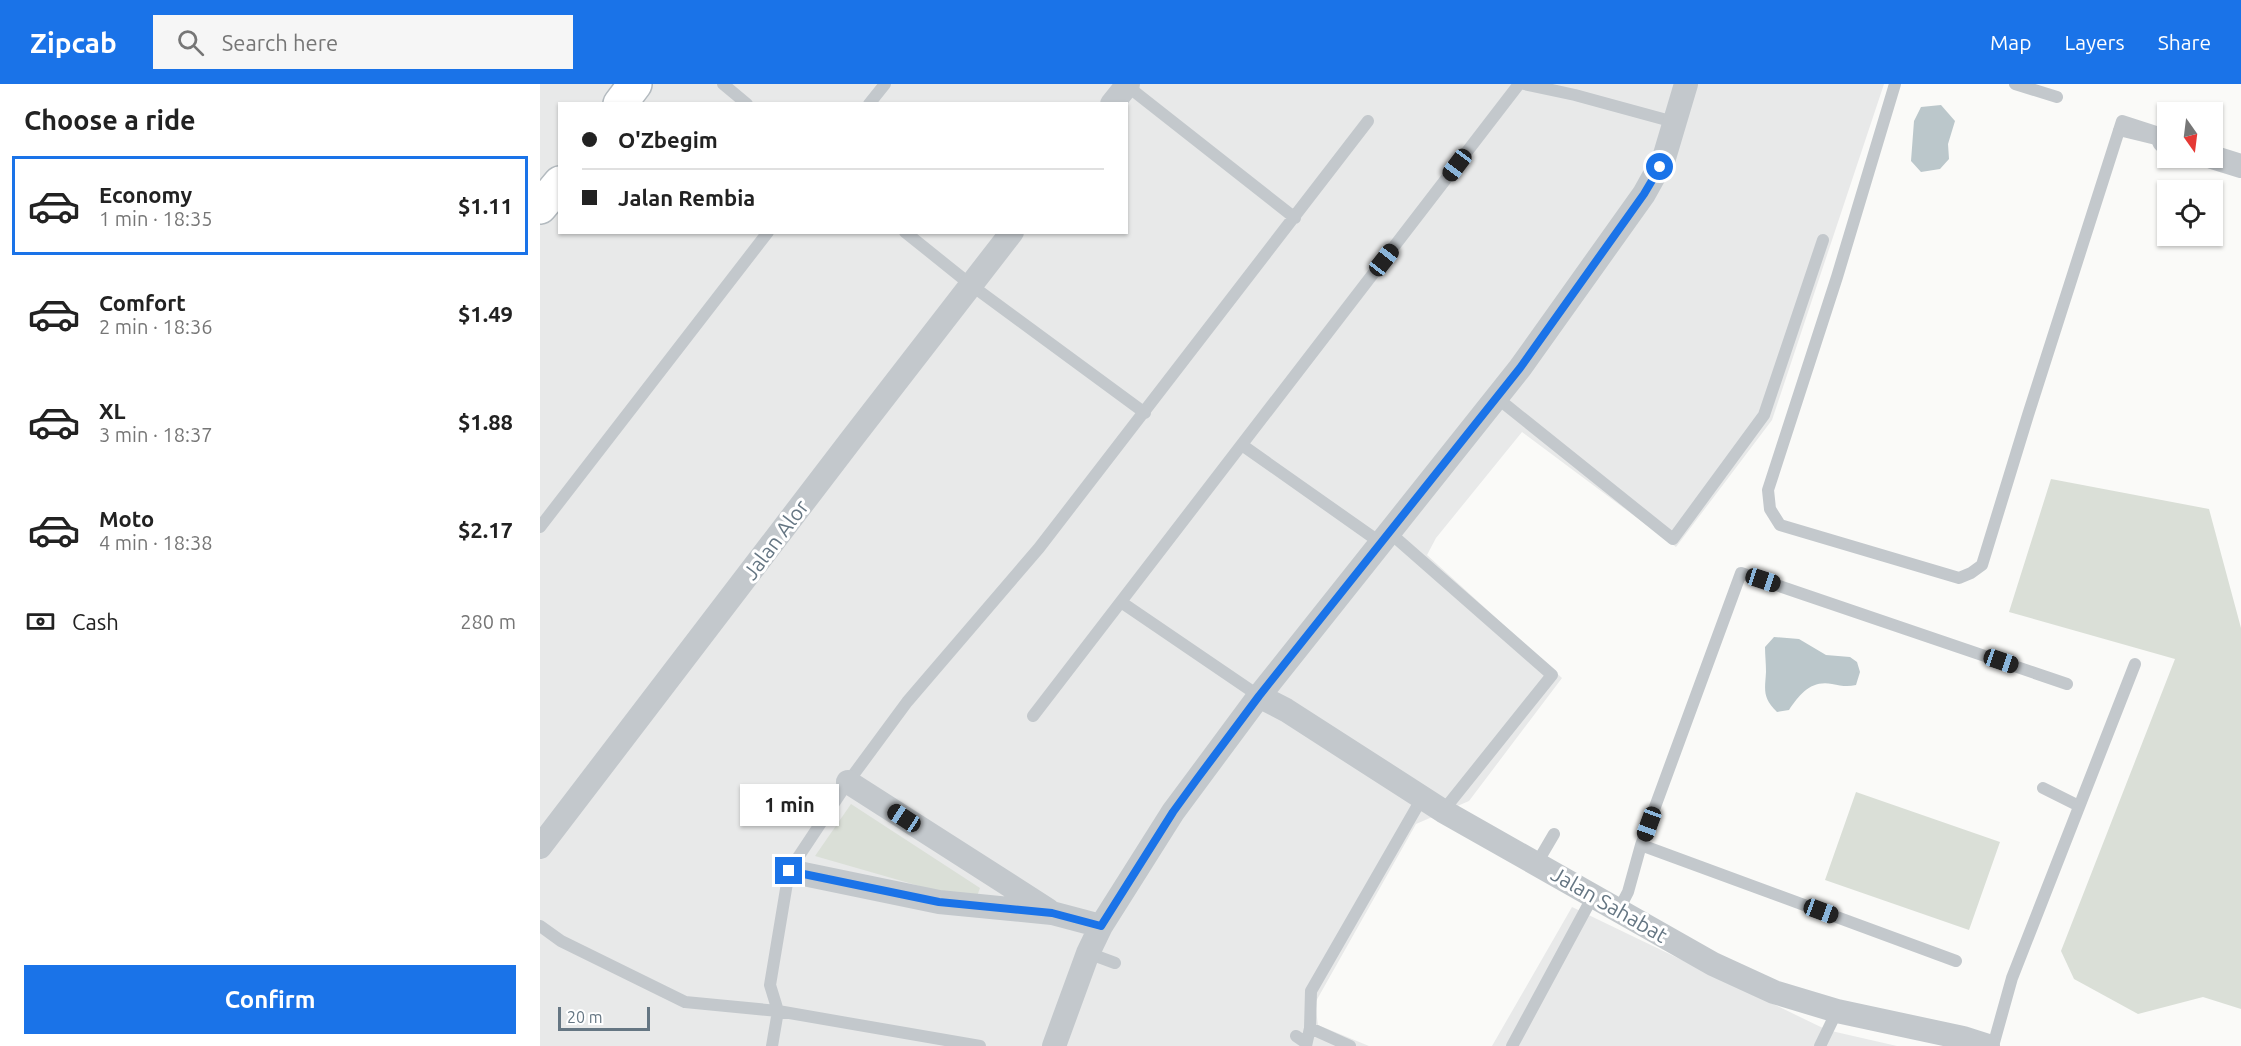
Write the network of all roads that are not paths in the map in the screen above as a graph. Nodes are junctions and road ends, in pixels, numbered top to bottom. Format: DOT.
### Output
graph roads {
  1 [pos="635,84"];
  2 [pos="723,84"];
  3 [pos="885,84"];
  4 [pos="1519,84"];
  5 [pos="1524,84"];
  6 [pos="1686,84"];
  7 [pos="1895,84"];
  8 [pos="2015,84"];
  9 [pos="1122,91"];
  10 [pos="2057,97"];
  11 [pos="622,102"];
  12 [pos="745,102"];
  13 [pos="871,102"];
  14 [pos="1368,121"];
  15 [pos="1674,122"];
  16 [pos="2157,133"];
  17 [pos="2223,160"];
  18 [pos="2241,165"];
  19 [pos="558,185"];
  20 [pos="540,207"];
  21 [pos="1295,218"];
  22 [pos="766,234"];
  23 [pos="907,234"];
  24 [pos="1010,234"];
  25 [pos="1822,240"];
  26 [pos="971,285"];
  27 [pos="1496,397"];
  28 [pos="1145,413"];
  29 [pos="1242,445"];
  30 [pos="540,527"];
  31 [pos="1385,538"];
  32 [pos="1121,602"];
  33 [pos="2135,664"];
  34 [pos="2067,684"];
  35 [pos="1259,696"];
  36 [pos="1033,716"];
  37 [pos="848,782"];
  38 [pos="2043,788"];
  39 [pos="1422,798"];
  40 [pos="2079,806"];
  41 [pos="1443,811"];
  42 [pos="1554,834"];
  43 [pos="1641,845"];
  44 [pos="540,847"];
  45 [pos="1537,863"];
  46 [pos="789,871"];
  47 [pos="1593,896"];
  48 [pos="1618,911"];
  49 [pos="1052,913"];
  50 [pos="540,926"];
  51 [pos="1101,926"];
  52 [pos="1088,953"];
  53 [pos="1956,961"];
  54 [pos="1115,963"];
  55 [pos="778,1011"];
  56 [pos="1838,1011"];
  57 [pos="1310,1028"];
  58 [pos="1303,1042"];
  59 [pos="1962,1042"];
  60 [pos="772,1046"];
  61 [pos="980,1046"];
  62 [pos="1054,1046"];
  63 [pos="1350,1046"];
  64 [pos="1512,1046"];
  65 [pos="1820,1046"];
  66 [pos="1988,1046"];
  67 [pos="1993,1046"];
  1 -- 11 [label="main road"];
  2 -- 12 [label="lane"];
  3 -- 13 [label="lane"];
  4 -- 29 [label="lane"];
  5 -- 15 [label="lane"];
  6 -- 15 [label="street"];
  7 -- 16 [label="lane"];
  8 -- 10 [label="lane"];
  9 -- 21 [label="lane"];
  14 -- 21 [label="lane"];
  15 -- 27 [label="street"];
  17 -- 18 [label="street"];
  19 -- 20 [label="main road"];
  21 -- 28 [label="lane"];
  22 -- 30 [label="lane"];
  23 -- 26 [label="lane"];
  24 -- 26 [label="street, Jalan Alor"];
  25 -- 27 [label="lane"];
  26 -- 28 [label="lane"];
  26 -- 44 [label="street, Jalan Alor"];
  27 -- 31 [label="street"];
  28 -- 37 [label="lane"];
  29 -- 31 [label="lane"];
  29 -- 32 [label="lane"];
  31 -- 35 [label="street"];
  31 -- 41 [label="lane"];
  32 -- 35 [label="lane"];
  32 -- 36 [label="lane"];
  33 -- 40 [label="lane"];
  34 -- 43 [label="lane"];
  35 -- 39 [label="street, Jalan Sahabat"];
  35 -- 51 [label="street"];
  37 -- 46 [label="lane"];
  37 -- 49 [label="street"];
  38 -- 40 [label="lane"];
  39 -- 41 [label="street, Jalan Sahabat"];
  39 -- 57 [label="lane"];
  40 -- 67 [label="lane"];
  41 -- 45 [label="street, Jalan Sahabat"];
  42 -- 45 [label="lane"];
  43 -- 48 [label="lane"];
  43 -- 53 [label="lane"];
  45 -- 47 [label="street, Jalan Sahabat"];
  46 -- 49 [label="street"];
  46 -- 55 [label="lane"];
  47 -- 48 [label="street, Jalan Sahabat"];
  47 -- 64 [label="lane"];
  48 -- 56 [label="street, Jalan Sahabat"];
  49 -- 51 [label="street"];
  50 -- 55 [label="lane"];
  51 -- 52 [label="street"];
  52 -- 54 [label="lane"];
  52 -- 62 [label="street"];
  55 -- 60 [label="lane"];
  55 -- 61 [label="lane"];
  56 -- 59 [label="street, Jalan Sahabat"];
  56 -- 65 [label="lane"];
  57 -- 58 [label="lane"];
  57 -- 63 [label="lane"];
  59 -- 66 [label="street, Jalan Sahabat"];
}
